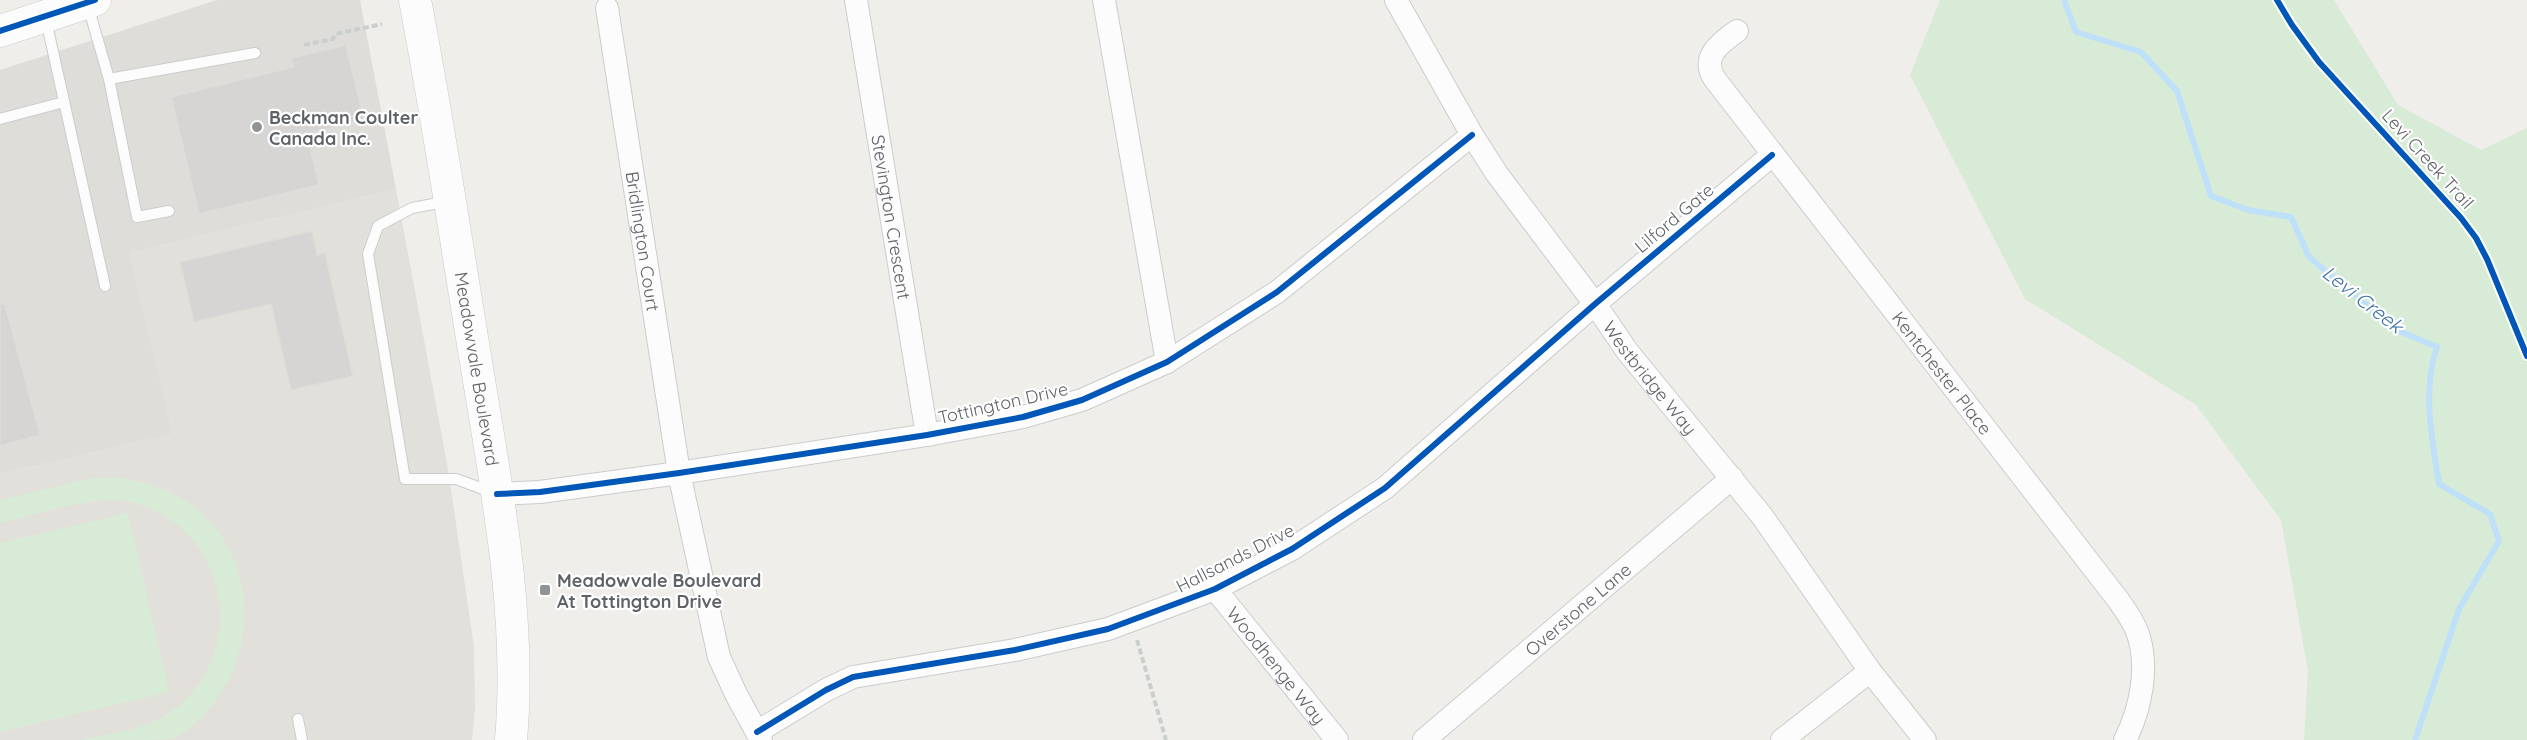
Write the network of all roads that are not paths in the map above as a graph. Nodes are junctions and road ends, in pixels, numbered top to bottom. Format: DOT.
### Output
graph roads {
  1 [pos="415,0"];
  2 [pos="856,0"];
  3 [pos="1104,0"];
  4 [pos="1396,0"];
  5 [pos="91,1"];
  6 [pos="607,8"];
  7 [pos="45,16"];
  8 [pos="3,28"];
  9 [pos="1737,31"];
  10 [pos="255,53"];
  11 [pos="109,79"];
  12 [pos="64,102"];
  13 [pos="0,119"];
  14 [pos="1472,135"];
  15 [pos="1772,155"];
  16 [pos="449,201"];
  17 [pos="169,212"];
  18 [pos="105,286"];
  19 [pos="1595,304"];
  20 [pos="1167,362"];
  21 [pos="927,435"];
  22 [pos="679,474"];
  23 [pos="1732,478"];
  24 [pos="497,494"];
  25 [pos="1215,589"];
  26 [pos="1870,671"];
  27 [pos="298,719"];
  28 [pos="758,736"];
  29 [pos="302,740"];
  30 [pos="511,740"];
  31 [pos="1337,740"];
  32 [pos="1424,740"];
  33 [pos="1782,740"];
  34 [pos="1925,740"];
  35 [pos="2125,740"];
  1 -- 16 [label="main road, Meadowvale Boulevard"];
  2 -- 21 [label="street, Stevington Crescent"];
  3 -- 20 [label="street"];
  4 -- 14 [label="street, Westbridge Way"];
  5 -- 7 [label="main road"];
  5 -- 11 [label="lane"];
  6 -- 22 [label="street, Bridlington Court"];
  7 -- 8 [label="main road"];
  7 -- 12 [label="lane"];
  9 -- 15 [label="street, Kentchester Place"];
  10 -- 11 [label="lane"];
  11 -- 17 [label="lane"];
  12 -- 13 [label="lane"];
  12 -- 18 [label="lane"];
  14 -- 19 [label="street, Westbridge Way"];
  14 -- 20 [label="street, Tottington Drive"];
  15 -- 19 [label="street, Lilford Gate"];
  15 -- 35 [label="street, Kentchester Place"];
  16 -- 24 [label="main road, Meadowvale Boulevard"];
  16 -- 24 [label="lane"];
  19 -- 23 [label="street, Westbridge Way"];
  19 -- 25 [label="street, Hallsands Drive"];
  20 -- 21 [label="street, Tottington Drive"];
  21 -- 22 [label="street, Tottington Drive"];
  22 -- 24 [label="street, Tottington Drive"];
  22 -- 28 [label="street, Bridlington Court"];
  23 -- 26 [label="street, Westbridge Way"];
  23 -- 32 [label="street, Overstone Lane"];
  24 -- 30 [label="main road, Meadowvale Boulevard"];
  25 -- 28 [label="street, Hallsands Drive"];
  25 -- 31 [label="street, Woodhenge Way"];
  26 -- 33 [label="street"];
  26 -- 34 [label="street, Westbridge Way"];
  27 -- 29 [label="lane"];
}
